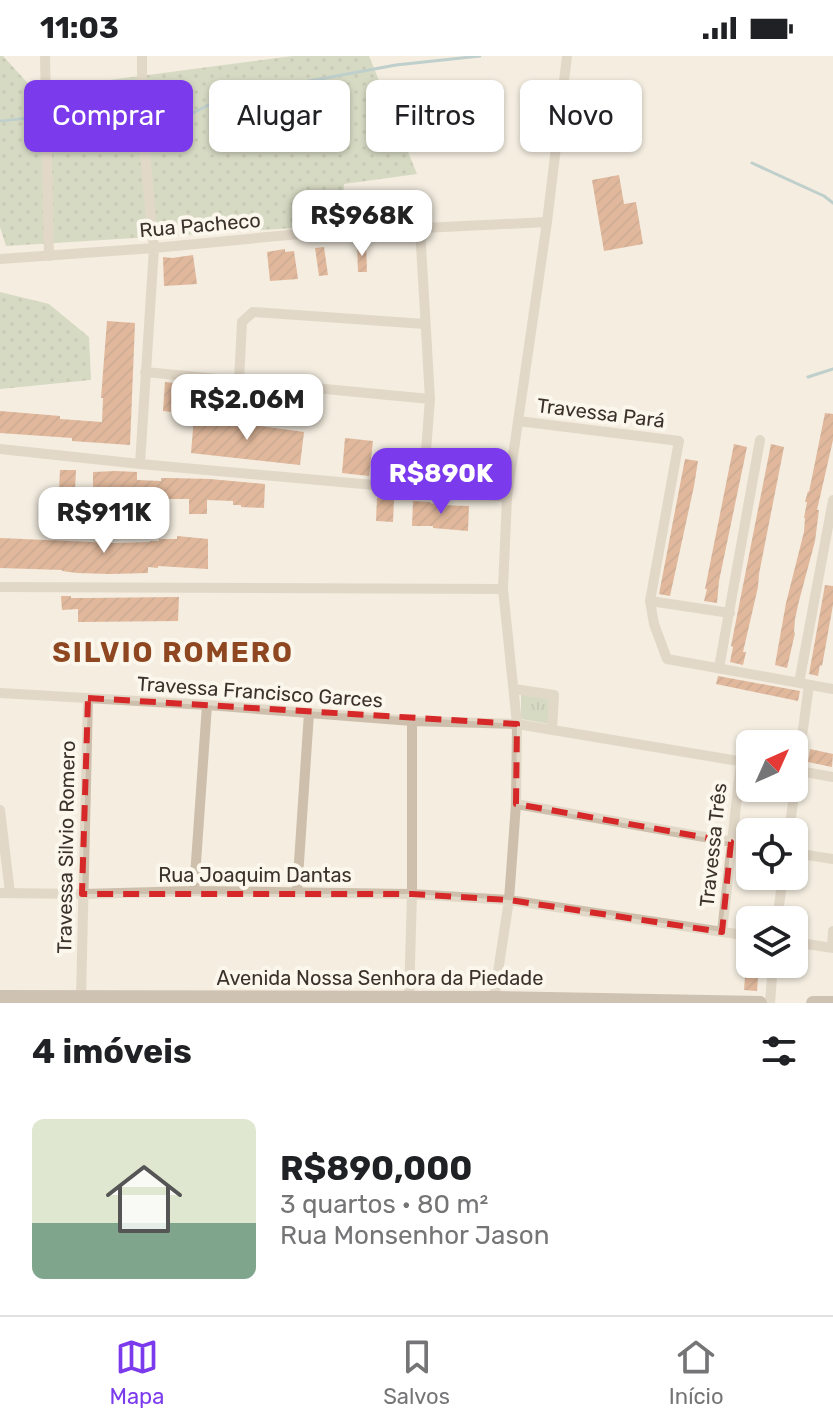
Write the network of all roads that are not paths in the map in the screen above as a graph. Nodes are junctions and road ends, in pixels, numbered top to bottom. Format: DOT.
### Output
graph roads {
  1 [pos="45,56"];
  2 [pos="142,56"];
  3 [pos="567,56"];
  4 [pos="547,222"];
  5 [pos="420,228"];
  6 [pos="154,248"];
  7 [pos="49,256"];
  8 [pos="0,259"];
  9 [pos="425,324"];
  10 [pos="145,372"];
  11 [pos="239,381"];
  12 [pos="430,399"];
  13 [pos="518,421"];
  14 [pos="760,440"];
  15 [pos="0,449"];
  16 [pos="140,464"];
  17 [pos="423,489"];
  18 [pos="507,497"];
  19 [pos="833,500"];
  20 [pos="0,587"];
  21 [pos="503,589"];
  22 [pos="650,601"];
  23 [pos="730,613"];
  24 [pos="719,668"];
  25 [pos="804,684"];
  26 [pos="514,689"];
  27 [pos="833,689"];
  28 [pos="0,693"];
  29 [pos="88,698"];
  30 [pos="207,705"];
  31 [pos="309,713"];
  32 [pos="412,721"];
  33 [pos="517,724"];
  34 [pos="552,730"];
  35 [pos="800,730"];
  36 [pos="736,760"];
  37 [pos="808,773"];
  38 [pos="833,777"];
  39 [pos="738,802"];
  40 [pos="516,804"];
  41 [pos="0,810"];
  42 [pos="731,842"];
  43 [pos="736,843"];
  44 [pos="808,855"];
  45 [pos="833,859"];
  46 [pos="194,891"];
  47 [pos="297,892"];
  48 [pos="5,893"];
  49 [pos="82,894"];
  50 [pos="412,894"];
  51 [pos="509,900"];
  52 [pos="833,931"];
  53 [pos="722,932"];
  54 [pos="736,934"];
  55 [pos="808,944"];
  56 [pos="832,948"];
  57 [pos="772,978"];
  58 [pos="0,997"];
  59 [pos="409,997"];
  60 [pos="81,998"];
  61 [pos="494,998"];
  62 [pos="760,1003"];
  63 [pos="770,1003"];
  64 [pos="813,1003"];
  65 [pos="833,1003"];
  1 -- 7 [label="street"];
  2 -- 6 [label="street"];
  3 -- 4 [label="street"];
  4 -- 5 [label="street, Rua Pacheco"];
  4 -- 13 [label="street"];
  5 -- 6 [label="street, Rua Pacheco"];
  5 -- 9 [label="street"];
  6 -- 7 [label="street, Rua Pacheco"];
  6 -- 10 [label="street"];
  7 -- 8 [label="street, Rua Pacheco"];
  9 -- 11 [label="street"];
  9 -- 12 [label="street"];
  10 -- 11 [label="street"];
  10 -- 16 [label="street"];
  11 -- 12 [label="street"];
  12 -- 17 [label="street"];
  13 -- 18 [label="street"];
  13 -- 22 [label="street, Travessa Pará"];
  14 -- 23 [label="street"];
  15 -- 16 [label="street"];
  16 -- 17 [label="street"];
  17 -- 18 [label="street"];
  18 -- 21 [label="street"];
  19 -- 25 [label="street"];
  20 -- 21 [label="street"];
  21 -- 26 [label="street"];
  22 -- 23 [label="street"];
  22 -- 24 [label="street"];
  23 -- 24 [label="street"];
  24 -- 25 [label="street"];
  25 -- 27 [label="street"];
  25 -- 35 [label="street"];
  26 -- 33 [label="street"];
  26 -- 34 [label="street"];
  28 -- 29 [label="street, Travessa Francisco Garces"];
  29 -- 30 [label="street, Travessa Francisco Garces"];
  29 -- 49 [label="street, Travessa Silvio Romero"];
  30 -- 31 [label="street, Travessa Francisco Garces"];
  30 -- 46 [label="street"];
  31 -- 32 [label="street, Travessa Francisco Garces"];
  31 -- 47 [label="street"];
  32 -- 33 [label="street, Travessa Francisco Garces"];
  32 -- 50 [label="street"];
  33 -- 34 [label="street, Travessa Francisco Garces"];
  33 -- 40 [label="street"];
  34 -- 36 [label="street, Travessa Francisco Garces"];
  37 -- 38 [label="street"];
  39 -- 42 [label="street, Travessa Três"];
  40 -- 42 [label="street"];
  40 -- 51 [label="street"];
  41 -- 48 [label="street"];
  42 -- 43 [label="street"];
  42 -- 53 [label="street, Travessa Três"];
  44 -- 45 [label="street"];
  46 -- 47 [label="street, Rua Joaquim Dantas"];
  46 -- 49 [label="street, Rua Joaquim Dantas"];
  47 -- 50 [label="street, Rua Joaquim Dantas"];
  48 -- 49 [label="street, Rua Joaquim Dantas"];
  49 -- 60 [label="street, Travessa Silvio Romero"];
  50 -- 51 [label="street, Rua Joaquim Dantas"];
  50 -- 59 [label="street"];
  51 -- 53 [label="street, Rua Joaquim Dantas"];
  51 -- 61 [label="street"];
  52 -- 56 [label="street"];
  53 -- 54 [label="street, Rua Joaquim Dantas"];
  55 -- 56 [label="street"];
  57 -- 63 [label="street"];
  58 -- 60 [label="main road, Avenida Nossa Senhora da Piedade"];
  59 -- 60 [label="main road, Avenida Nossa Senhora da Piedade"];
  59 -- 61 [label="main road, Avenida Nossa Senhora da Piedade"];
  61 -- 62 [label="main road, Avenida Nossa Senhora da Piedade"];
  64 -- 65 [label="main road"];
}
